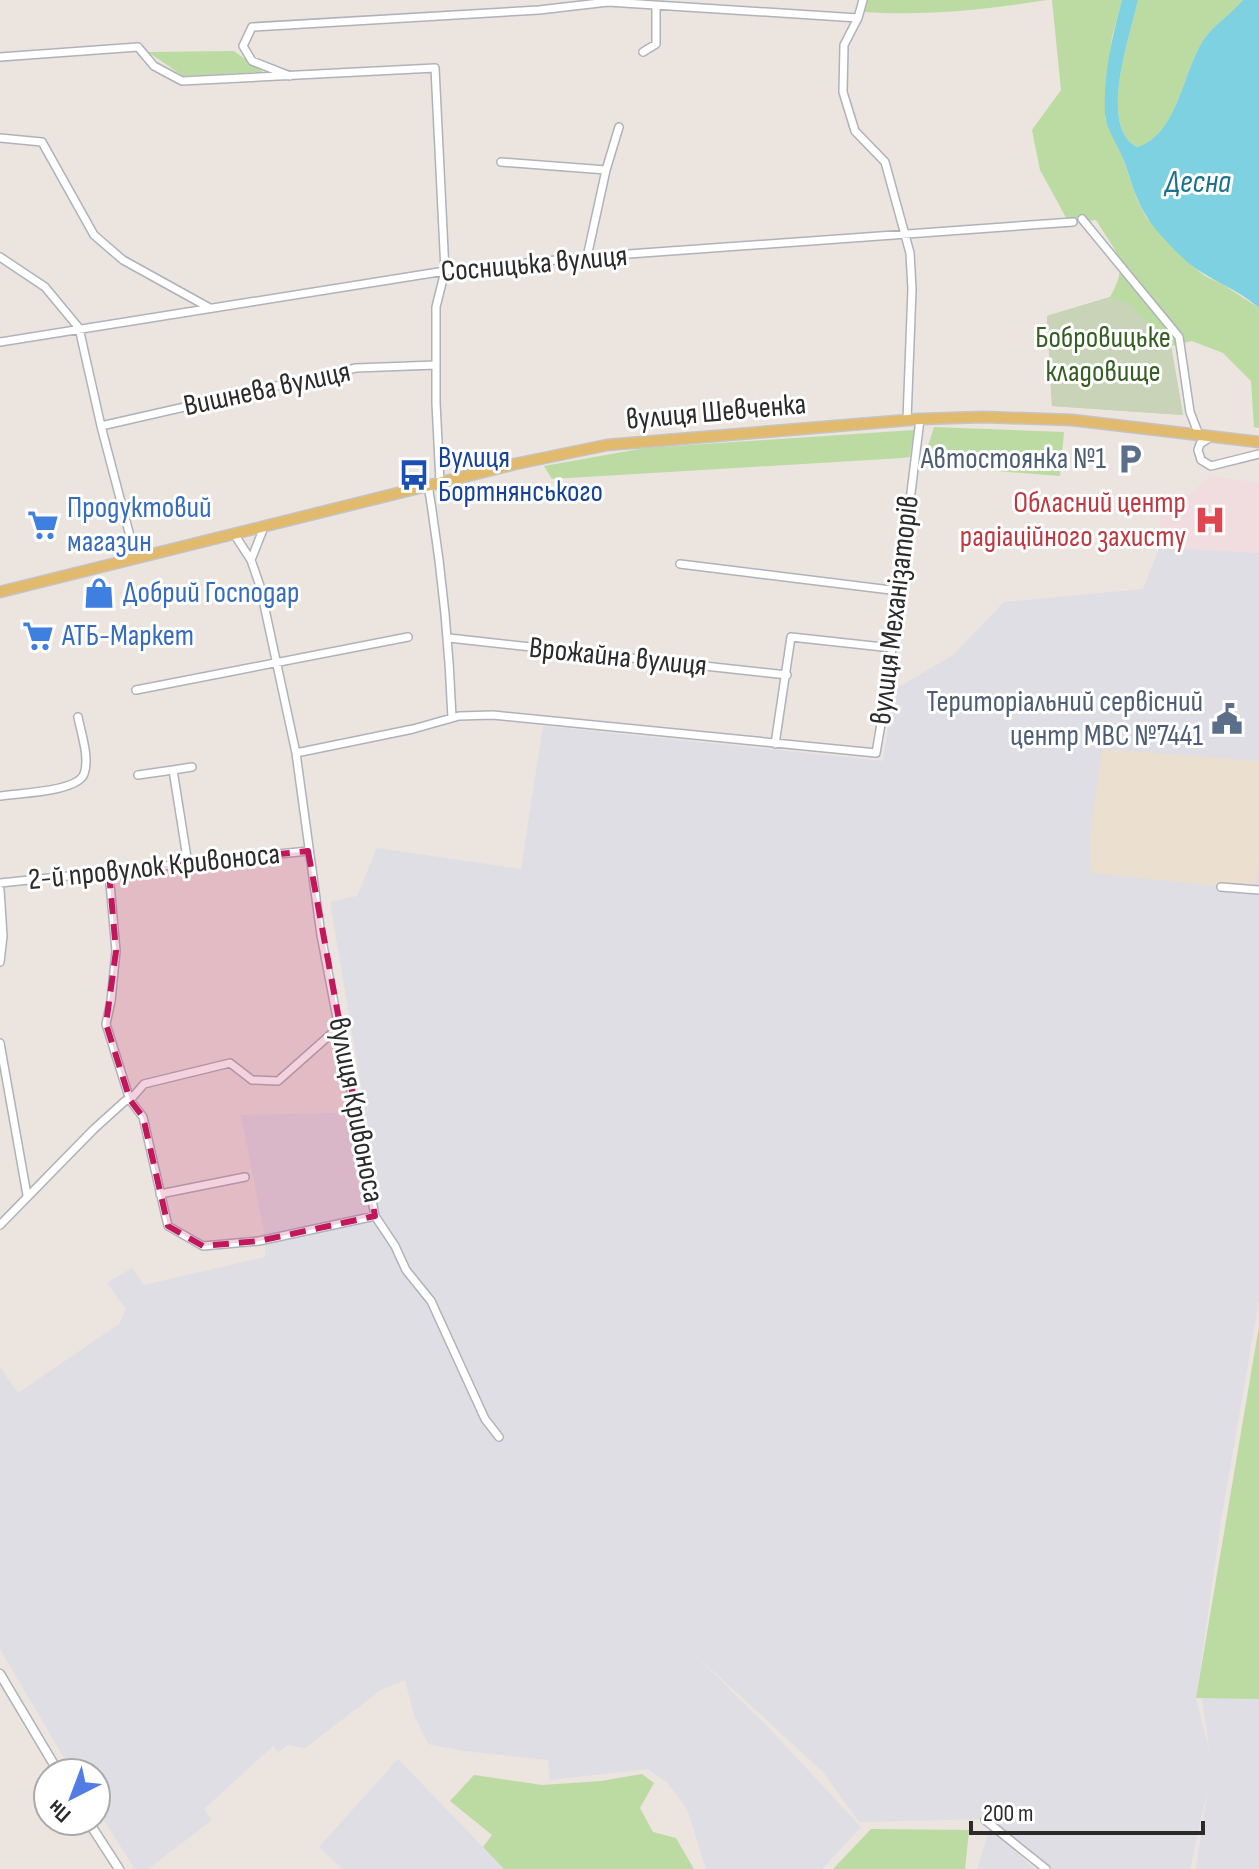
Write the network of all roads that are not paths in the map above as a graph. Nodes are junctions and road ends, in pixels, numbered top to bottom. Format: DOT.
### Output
graph roads {
  1 [pos="863,0"];
  2 [pos="656,6"];
  3 [pos="858,18"];
  4 [pos="643,52"];
  5 [pos="0,57"];
  6 [pos="292,77"];
  7 [pos="619,127"];
  8 [pos="0,138"];
  9 [pos="501,162"];
  10 [pos="606,170"];
  11 [pos="905,235"];
  12 [pos="0,257"];
  13 [pos="587,257"];
  14 [pos="445,271"];
  15 [pos="208,307"];
  16 [pos="79,328"];
  17 [pos="0,342"];
  18 [pos="436,365"];
  19 [pos="920,419"];
  20 [pos="907,420"];
  21 [pos="101,426"];
  22 [pos="1199,435"];
  23 [pos="1212,436"];
  24 [pos="1259,442"];
  25 [pos="1259,454"];
  26 [pos="440,482"];
  27 [pos="428,485"];
  28 [pos="264,527"];
  29 [pos="234,534"];
  30 [pos="136,559"];
  31 [pos="251,560"];
  32 [pos="680,564"];
  33 [pos="899,591"];
  34 [pos="0,592"];
  35 [pos="408,637"];
  36 [pos="449,638"];
  37 [pos="892,648"];
  38 [pos="275,663"];
  39 [pos="787,675"];
  40 [pos="136,690"];
  41 [pos="78,717"];
  42 [pos="452,718"];
  43 [pos="775,744"];
  44 [pos="296,753"];
  45 [pos="192,767"];
  46 [pos="173,770"];
  47 [pos="138,775"];
  48 [pos="0,796"];
  49 [pos="308,851"];
  50 [pos="188,864"];
  51 [pos="109,872"];
  52 [pos="0,883"];
  53 [pos="1221,887"];
  54 [pos="0,890"];
  55 [pos="1259,890"];
  56 [pos="0,962"];
  57 [pos="340,1026"];
  58 [pos="0,1043"];
  59 [pos="130,1100"];
  60 [pos="245,1177"];
  61 [pos="160,1194"];
  62 [pos="27,1195"];
  63 [pos="375,1216"];
  64 [pos="0,1225"];
  65 [pos="499,1437"];
  66 [pos="0,1674"];
  67 [pos="49,1757"];
  68 [pos="985,1820"];
  69 [pos="98,1837"];
  70 [pos="119,1869"];
  71 [pos="1046,1869"];
  1 -- 3 [label="street"];
  2 -- 3 [label="street"];
  2 -- 4 [label="street"];
  2 -- 6 [label="street"];
  3 -- 11 [label="street"];
  5 -- 6 [label="street"];
  6 -- 14 [label="street"];
  7 -- 10 [label="street"];
  8 -- 15 [label="street"];
  9 -- 10 [label="street"];
  10 -- 13 [label="street"];
  11 -- 13 [label="street, Сосницька вулиця"];
  11 -- 20 [label="street"];
  11 -- 22 [label="street, Сосницька вулиця"];
  12 -- 16 [label="street"];
  13 -- 14 [label="street, Сосницька вулиця"];
  14 -- 15 [label="street, Сосницька вулиця"];
  14 -- 18 [label="street"];
  15 -- 16 [label="street, Сосницька вулиця"];
  16 -- 17 [label="street, Сосницька вулиця"];
  16 -- 21 [label="street"];
  18 -- 21 [label="street, Вишнева вулиця"];
  18 -- 26 [label="street"];
  19 -- 20 [label="main road, вулиця Шевченка"];
  19 -- 22 [label="main road, вулиця Шевченка"];
  19 -- 33 [label="street, вулиця Механізаторів"];
  20 -- 26 [label="main road, вулиця Шевченка"];
  21 -- 30 [label="street"];
  22 -- 23 [label="main road, вулиця Шевченка"];
  23 -- 24 [label="main road, вулиця Шевченка"];
  23 -- 25 [label="street"];
  26 -- 27 [label="main road, вулиця Шевченка"];
  27 -- 28 [label="main road, вулиця Шевченка"];
  27 -- 36 [label="street"];
  28 -- 29 [label="main road, вулиця Шевченка"];
  28 -- 31 [label="street"];
  29 -- 30 [label="main road, вулиця Шевченка"];
  29 -- 31 [label="street, вулиця Кривоноса"];
  30 -- 34 [label="main road, вулиця Шевченка"];
  31 -- 38 [label="street, вулиця Кривоноса"];
  32 -- 33 [label="street"];
  33 -- 37 [label="street, вулиця Механізаторів"];
  35 -- 38 [label="street"];
  36 -- 39 [label="street, Врожайна вулиця"];
  36 -- 42 [label="street"];
  37 -- 39 [label="street"];
  37 -- 43 [label="street, вулиця Механізаторів"];
  38 -- 40 [label="street"];
  38 -- 44 [label="street, вулиця Кривоноса"];
  39 -- 43 [label="street"];
  41 -- 48 [label="street"];
  42 -- 43 [label="street"];
  42 -- 44 [label="street"];
  44 -- 49 [label="street, вулиця Кривоноса"];
  45 -- 46 [label="street"];
  46 -- 47 [label="street"];
  46 -- 50 [label="street"];
  49 -- 50 [label="street, 2-й провулок Кривоноса"];
  49 -- 57 [label="street, вулиця Кривоноса"];
  50 -- 51 [label="street, 2-й провулок Кривоноса"];
  51 -- 52 [label="street, 2-й провулок Кривоноса"];
  51 -- 59 [label="street"];
  53 -- 55 [label="street"];
  54 -- 56 [label="street"];
  57 -- 59 [label="street"];
  57 -- 63 [label="street, вулиця Кривоноса"];
  58 -- 62 [label="street"];
  59 -- 61 [label="street"];
  59 -- 62 [label="street"];
  60 -- 61 [label="street"];
  61 -- 63 [label="street"];
  62 -- 64 [label="street"];
  63 -- 65 [label="street, вулиця Кривоноса"];
  66 -- 67 [label="street"];
  68 -- 71 [label="street"];
  69 -- 70 [label="street"];
}
